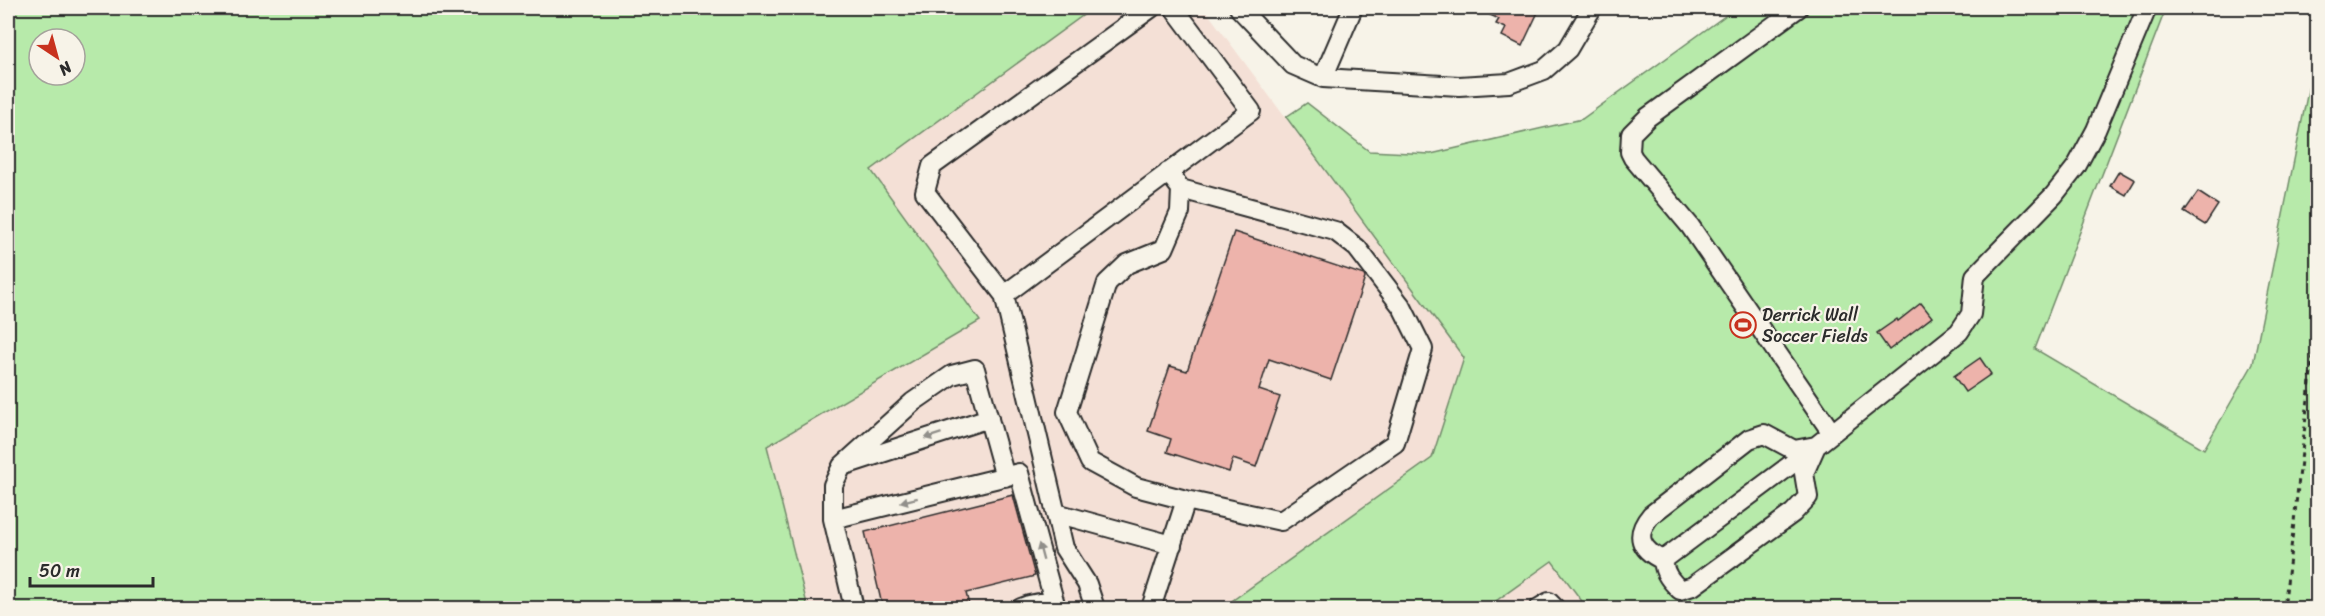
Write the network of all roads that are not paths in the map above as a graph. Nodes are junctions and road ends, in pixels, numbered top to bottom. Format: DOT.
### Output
graph roads {
  1 [pos="1151,8"];
  2 [pos="1174,8"];
  3 [pos="1239,8"];
  4 [pos="1353,8"];
  5 [pos="1592,8"];
  6 [pos="1798,8"];
  7 [pos="2147,8"];
  8 [pos="1323,78"];
  9 [pos="1168,172"];
  10 [pos="1180,189"];
  11 [pos="1004,295"];
  12 [pos="989,418"];
  13 [pos="1832,433"];
  14 [pos="1816,446"];
  15 [pos="842,466"];
  16 [pos="1005,477"];
  17 [pos="1186,500"];
  18 [pos="1056,513"];
  19 [pos="833,519"];
  20 [pos="1172,545"];
  21 [pos="1663,560"];
  22 [pos="1055,604"];
  23 [pos="854,609"];
  24 [pos="1022,609"];
  25 [pos="1095,609"];
  26 [pos="1151,609"];
  27 [pos="1539,609"];
  28 [pos="1555,609"];
  1 -- 11 [label="lane"];
  2 -- 9 [label="lane"];
  3 -- 8 [label="lane"];
  4 -- 8 [label="lane"];
  5 -- 8 [label="lane"];
  6 -- 13 [label="lane"];
  7 -- 13 [label="lane"];
  9 -- 10 [label="lane"];
  9 -- 11 [label="lane"];
  10 -- 17 [label="lane"];
  10 -- 17 [label="lane"];
  11 -- 18 [label="lane"];
  12 -- 15 [label="lane, one-way"];
  12 -- 15 [label="lane"];
  12 -- 16 [label="lane"];
  13 -- 14 [label="lane"];
  14 -- 21 [label="lane"];
  14 -- 21 [label="lane"];
  14 -- 21 [label="lane"];
  15 -- 19 [label="lane"];
  16 -- 19 [label="lane, one-way"];
  22 -- 16 [label="lane, one-way"];
  17 -- 20 [label="lane"];
  18 -- 20 [label="lane"];
  18 -- 25 [label="lane"];
  19 -- 23 [label="lane"];
  20 -- 26 [label="lane"];
  22 -- 24 [label="lane"];
  27 -- 28 [label="lane"];
}
